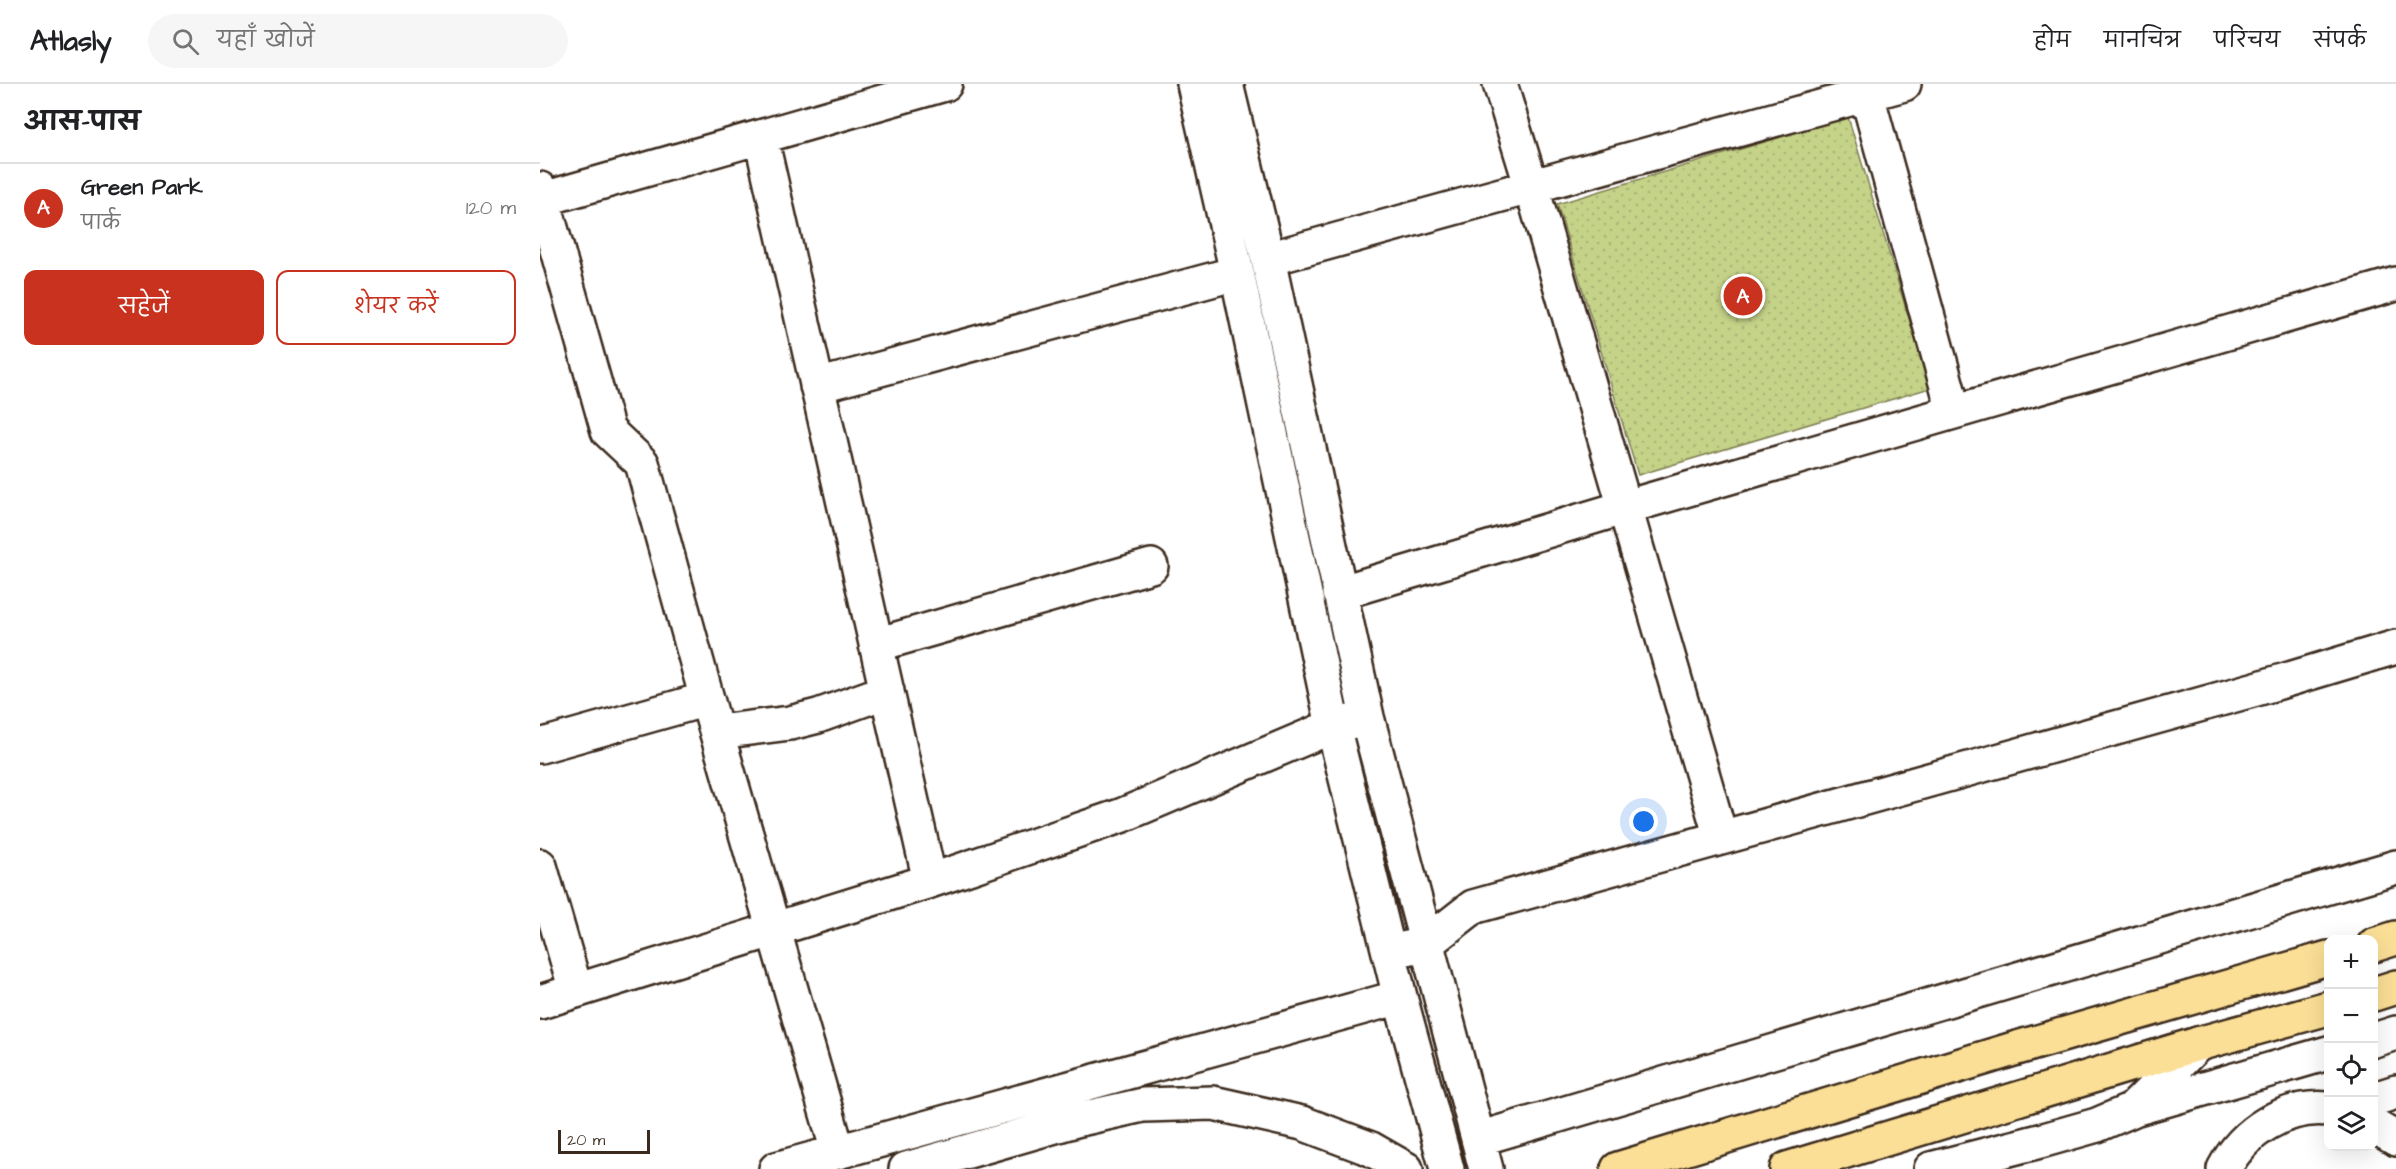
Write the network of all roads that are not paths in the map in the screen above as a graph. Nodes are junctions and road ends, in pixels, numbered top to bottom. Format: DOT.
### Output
graph roads {
  1 [pos="945,84"];
  2 [pos="1194,84"];
  3 [pos="1226,84"];
  4 [pos="1500,84"];
  5 [pos="1904,84"];
  6 [pos="1865,89"];
  7 [pos="761,138"];
  8 [pos="1532,188"];
  9 [pos="541,196"];
  10 [pos="1268,259"];
  11 [pos="1236,273"];
  12 [pos="2396,284"];
  13 [pos="817,386"];
  14 [pos="1954,412"];
  15 [pos="1626,507"];
  16 [pos="1151,566"];
  17 [pos="1339,593"];
  18 [pos="876,645"];
  19 [pos="2396,647"];
  20 [pos="886,691"];
  21 [pos="707,699"];
  22 [pos="1367,717"];
  23 [pos="1333,726"];
  24 [pos="718,732"];
  25 [pos="540,746"];
  26 [pos="1721,838"];
  27 [pos="540,866"];
  28 [pos="2396,867"];
  29 [pos="930,881"];
  30 [pos="1418,906"];
  31 [pos="1473,907"];
  32 [pos="1380,916"];
  33 [pos="773,930"];
  34 [pos="2396,938"];
  35 [pos="1426,943"];
  36 [pos="2378,943"];
  37 [pos="1391,953"];
  38 [pos="2324,959"];
  39 [pos="2396,987"];
  40 [pos="576,991"];
  41 [pos="2378,992"];
  42 [pos="1400,997"];
  43 [pos="540,1002"];
  44 [pos="2324,1009"];
  45 [pos="2396,1034"];
  46 [pos="2378,1039"];
  47 [pos="2198,1044"];
  48 [pos="2324,1054"];
  49 [pos="2396,1092"];
  50 [pos="2378,1097"];
  51 [pos="2324,1108"];
  52 [pos="2132,1110"];
  53 [pos="2378,1129"];
  54 [pos="2396,1139"];
  55 [pos="838,1152"];
  56 [pos="1482,1154"];
  57 [pos="776,1169"];
  58 [pos="906,1169"];
  59 [pos="1406,1169"];
  60 [pos="1447,1169"];
  61 [pos="1618,1169"];
  62 [pos="1787,1169"];
  63 [pos="1931,1169"];
  64 [pos="2224,1169"];
  1 -- 7 [label="street"];
  2 -- 11 [label="street"];
  3 -- 10 [label="street"];
  4 -- 8 [label="street"];
  5 -- 6 [label="street"];
  6 -- 8 [label="street"];
  6 -- 14 [label="street"];
  7 -- 9 [label="street"];
  7 -- 13 [label="street"];
  8 -- 10 [label="street"];
  8 -- 15 [label="street"];
  9 -- 21 [label="street"];
  10 -- 17 [label="street"];
  11 -- 13 [label="street"];
  11 -- 23 [label="street"];
  12 -- 14 [label="street"];
  13 -- 18 [label="street"];
  14 -- 15 [label="street"];
  15 -- 17 [label="street"];
  15 -- 26 [label="street"];
  16 -- 18 [label="street"];
  17 -- 22 [label="street"];
  18 -- 20 [label="street"];
  19 -- 26 [label="street"];
  20 -- 24 [label="street"];
  20 -- 29 [label="street"];
  21 -- 24 [label="street"];
  21 -- 25 [label="street"];
  22 -- 23 [label="street"];
  22 -- 30 [label="street"];
  23 -- 29 [label="street"];
  23 -- 32 [label="street"];
  24 -- 33 [label="street"];
  26 -- 31 [label="street"];
  27 -- 40 [label="street"];
  28 -- 56 [label="street"];
  29 -- 33 [label="street"];
  30 -- 31 [label="street"];
  30 -- 32 [label="street"];
  30 -- 35 [label="street"];
  31 -- 35 [label="street"];
  32 -- 37 [label="street"];
  33 -- 40 [label="street"];
  33 -- 55 [label="street"];
  34 -- 36 [label="highway"];
  35 -- 37 [label="street"];
  35 -- 56 [label="street"];
  37 -- 42 [label="street"];
  38 -- 61 [label="highway"];
  39 -- 41 [label="highway"];
  40 -- 43 [label="street"];
  42 -- 55 [label="street"];
  42 -- 60 [label="street"];
  44 -- 47 [label="highway"];
  45 -- 46 [label="street"];
  47 -- 52 [label="street"];
  47 -- 62 [label="highway"];
  48 -- 52 [label="street"];
  49 -- 50 [label="street"];
  51 -- 64 [label="street"];
  52 -- 63 [label="street"];
  53 -- 54 [label="street"];
  55 -- 57 [label="street"];
  58 -- 59 [label="street"];
}
